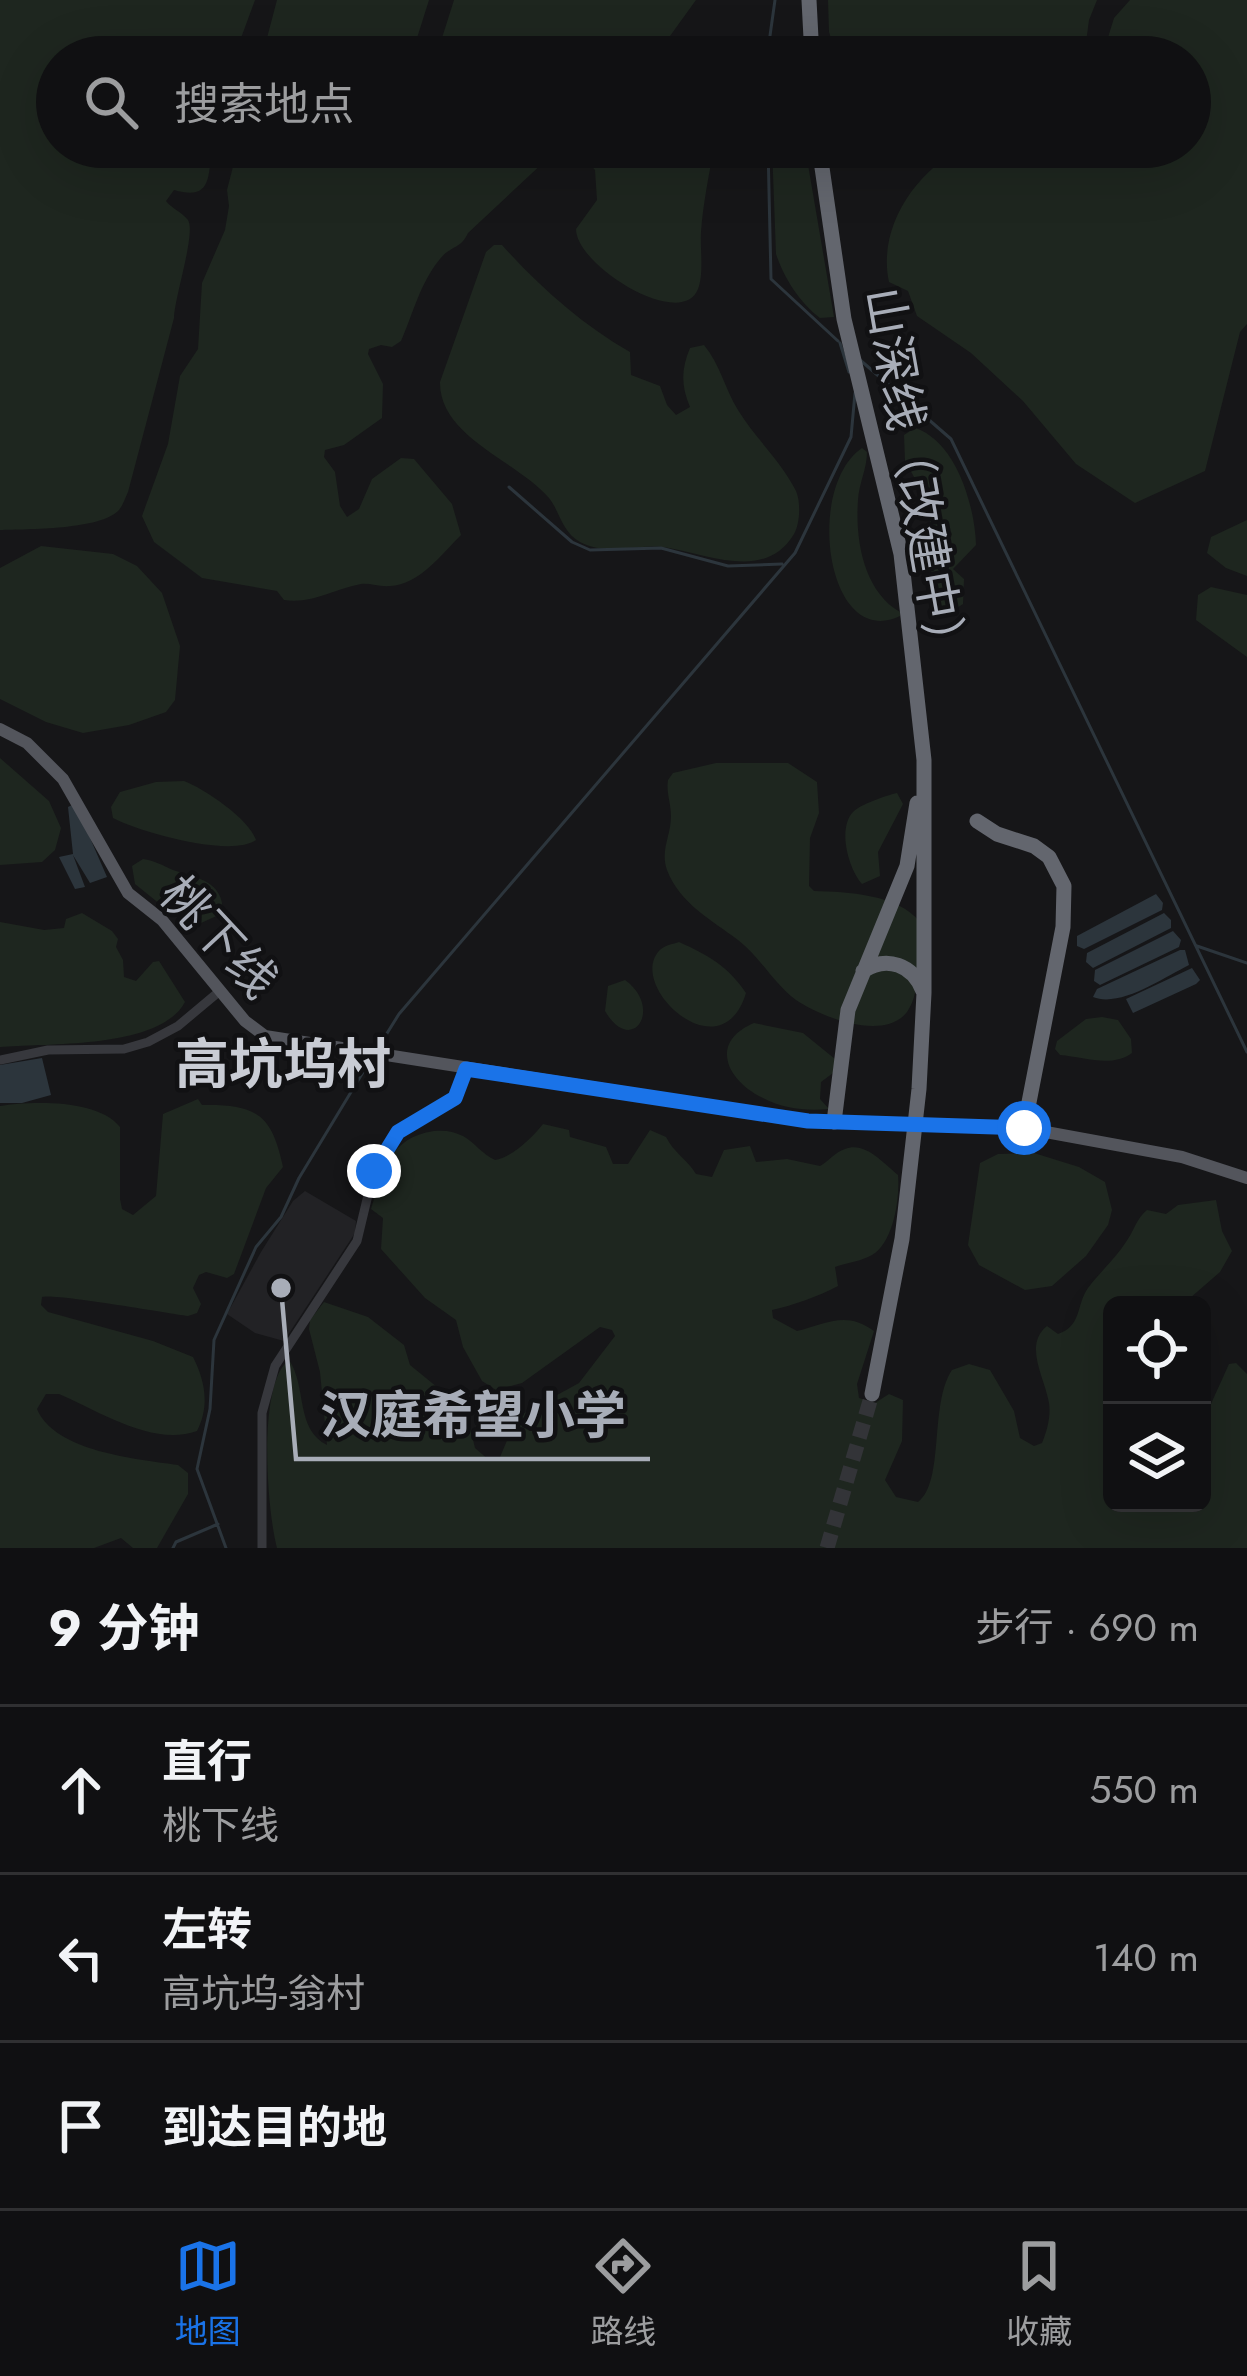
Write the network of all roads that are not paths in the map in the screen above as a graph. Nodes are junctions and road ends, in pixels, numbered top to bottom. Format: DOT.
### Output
graph roads {
  1 [pos="809,0"];
  2 [pos="811,36"];
  3 [pos="822,168"];
  4 [pos="918,703"];
  5 [pos="0,729"];
  6 [pos="977,821"];
  7 [pos="863,971"];
  8 [pos="220,990"];
  9 [pos="924,993"];
  10 [pos="0,1060"];
  11 [pos="466,1069"];
  12 [pos="834,1122"];
  13 [pos="1024,1128"];
  14 [pos="1247,1178"];
  15 [pos="872,1394"];
  16 [pos="262,1548"];
  1 -- 2 [label="highway"];
  3 -- 4 [label="highway, 山深线（改建中）"];
  4 -- 7 [label="highway"];
  4 -- 9 [label="highway, 山深线（改建中）"];
  5 -- 8 [label="main road, 桃下线"];
  6 -- 13 [label="highway"];
  7 -- 9 [label="highway"];
  7 -- 12 [label="highway"];
  8 -- 10 [label="street"];
  8 -- 11 [label="main road, 桃下线"];
  9 -- 15 [label="highway, 山深线（改建中）"];
  11 -- 12 [label="main road, 桃下线"];
  11 -- 16 [label="street"];
  12 -- 13 [label="main road, 桃下线"];
  13 -- 14 [label="main road, 桃下线"];
}
